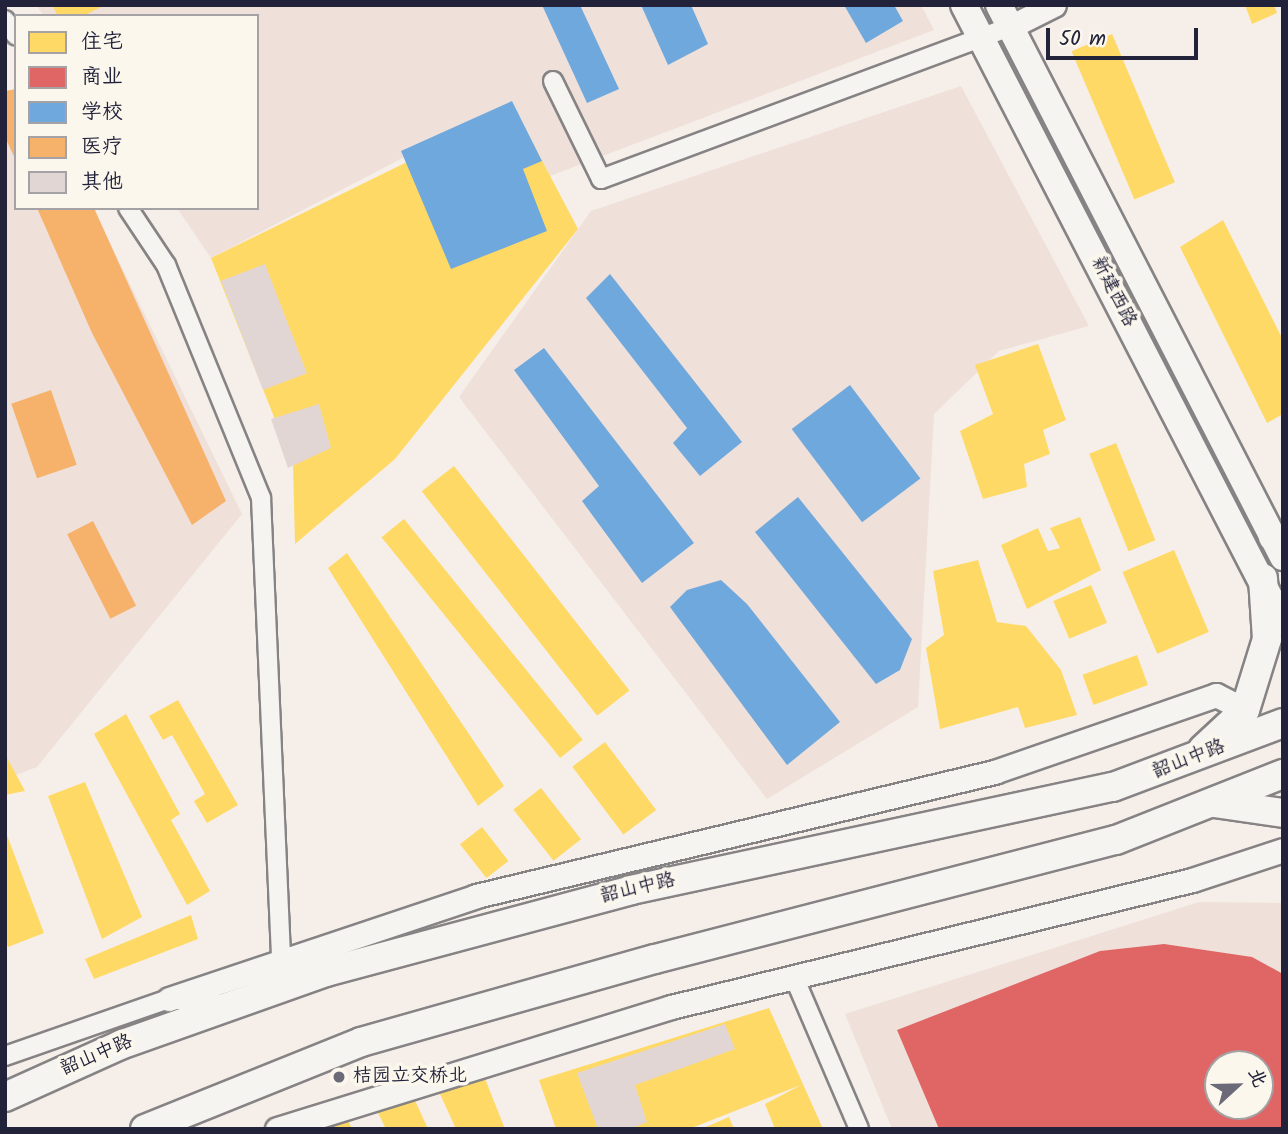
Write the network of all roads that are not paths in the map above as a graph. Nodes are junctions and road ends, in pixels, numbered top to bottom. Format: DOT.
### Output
graph roads {
  1 [pos="964,5"];
  2 [pos="1054,5"];
  3 [pos="1004,16"];
  4 [pos="981,38"];
  5 [pos="552,81"];
  6 [pos="129,210"];
  7 [pos="1279,547"];
  8 [pos="1263,578"];
  9 [pos="1283,623"];
  10 [pos="1245,710"];
  11 [pos="1283,723"];
  12 [pos="1189,762"];
  13 [pos="1283,774"];
  14 [pos="1212,802"];
  15 [pos="1283,813"];
  16 [pos="1283,850"];
  17 [pos="282,958"];
  18 [pos="794,977"];
  19 [pos="283,987"];
  20 [pos="169,999"];
  21 [pos="232,1005"];
  22 [pos="5,1056"];
  23 [pos="5,1097"];
  24 [pos="154,1127"];
  25 [pos="277,1129"];
  26 [pos="859,1129"];
  1 -- 4 [label="main road, 新建西路"];
  2 -- 3 [label="street"];
  3 -- 4 [label="street"];
  3 -- 7 [label="main road, 新建西路"];
  4 -- 5 [label="street"];
  4 -- 8 [label="main road, 新建西路"];
  6 -- 17 [label="street"];
  8 -- 9 [label="main road, 新建西路"];
  8 -- 10 [label="main road"];
  10 -- 12 [label="main road"];
  10 -- 17 [label="street"];
  11 -- 12 [label="main road, 韶山中路"];
  12 -- 19 [label="main road, 韶山中路"];
  13 -- 14 [label="main road"];
  14 -- 15 [label="main road"];
  14 -- 24 [label="main road"];
  16 -- 18 [label="street"];
  17 -- 19 [label="street"];
  17 -- 20 [label="street"];
  18 -- 25 [label="street"];
  18 -- 26 [label="street"];
  19 -- 21 [label="main road, 韶山中路"];
  20 -- 21 [label="street"];
  20 -- 22 [label="street"];
  21 -- 23 [label="main road, 韶山中路"];
}
